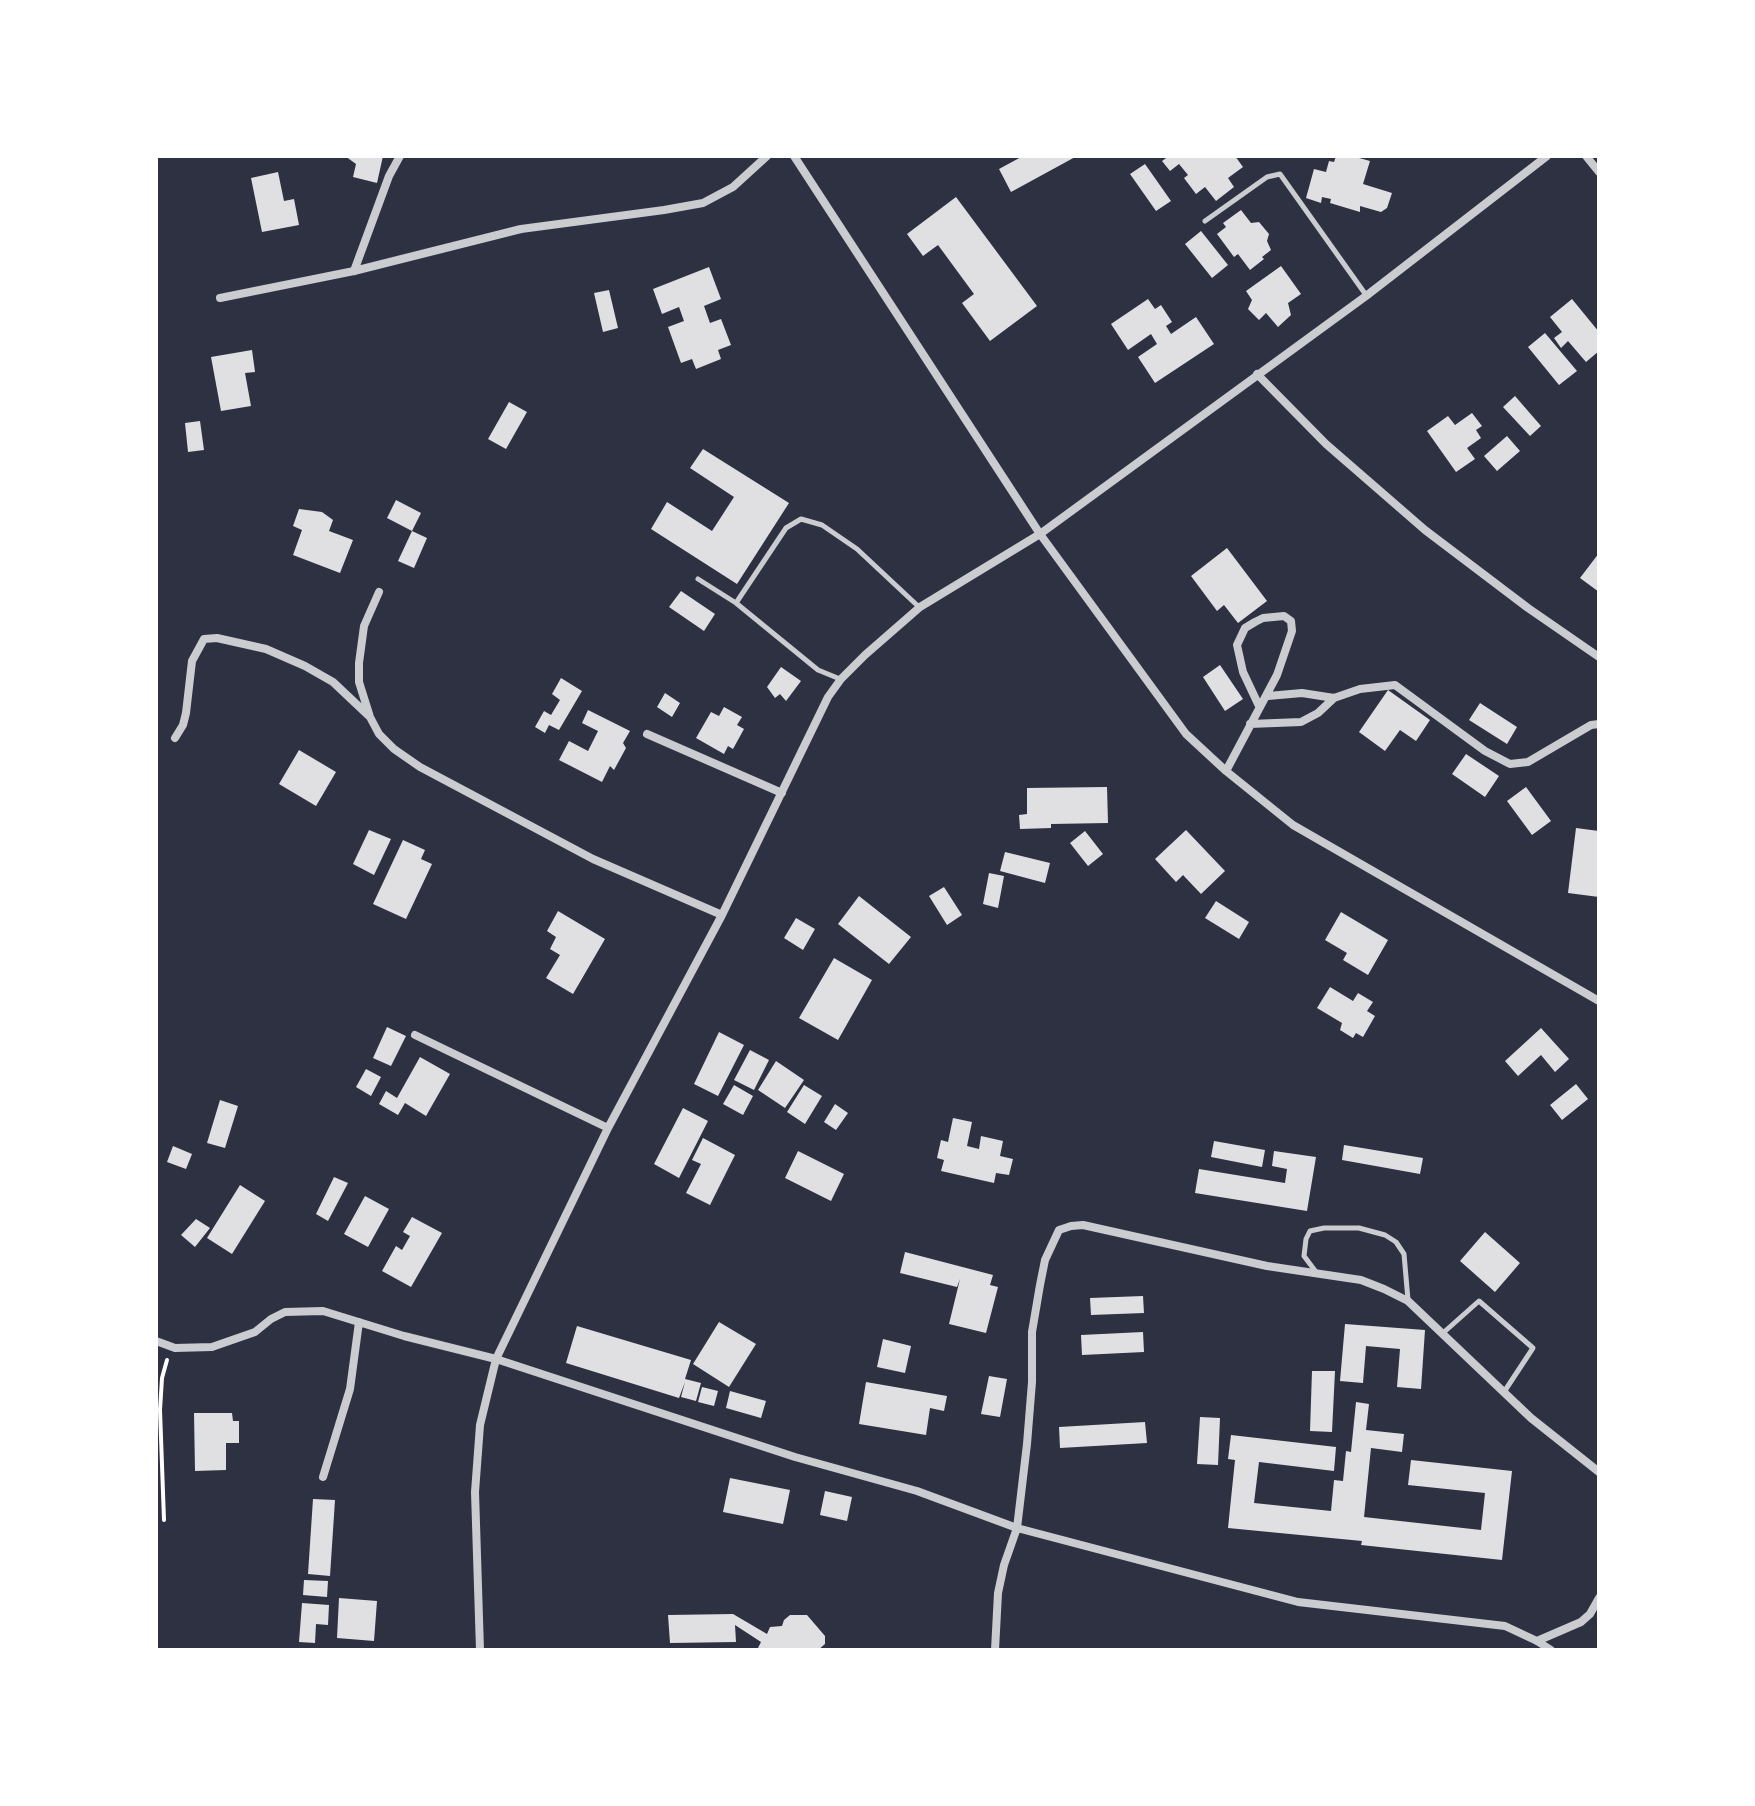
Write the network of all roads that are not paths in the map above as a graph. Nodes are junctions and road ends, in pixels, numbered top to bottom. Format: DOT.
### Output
graph roads {
  1 [pos="400,156"];
  2 [pos="767,156"];
  3 [pos="794,156"];
  4 [pos="1547,156"];
  5 [pos="1586,156"];
  6 [pos="1599,172"];
  7 [pos="1205,221"];
  8 [pos="354,271"];
  9 [pos="1366,296"];
  10 [pos="220,298"];
  11 [pos="1257,374"];
  12 [pos="1040,534"];
  13 [pos="698,579"];
  14 [pos="379,592"];
  15 [pos="736,603"];
  16 [pos="920,607"];
  17 [pos="1599,657"];
  18 [pos="841,679"];
  19 [pos="1268,696"];
  20 [pos="1334,698"];
  21 [pos="1259,706"];
  22 [pos="370,717"];
  23 [pos="1250,724"];
  24 [pos="1599,724"];
  25 [pos="647,734"];
  26 [pos="175,738"];
  27 [pos="1226,771"];
  28 [pos="782,793"];
  29 [pos="722,915"];
  30 [pos="1599,1001"];
  31 [pos="415,1035"];
  32 [pos="608,1128"];
  33 [pos="1316,1272"];
  34 [pos="1408,1301"];
  35 [pos="359,1322"];
  36 [pos="1443,1333"];
  37 [pos="156,1341"];
  38 [pos="496,1359"];
  39 [pos="1504,1392"];
  40 [pos="1599,1472"];
  41 [pos="323,1477"];
  42 [pos="1017,1528"];
  43 [pos="1599,1598"];
  44 [pos="1537,1641"];
  45 [pos="480,1650"];
  46 [pos="995,1650"];
  47 [pos="1551,1650"];
  1 -- 8 [label="street"];
  2 -- 8 [label="street"];
  3 -- 12 [label="street"];
  4 -- 9 [label="street"];
  5 -- 6 [label="street"];
  7 -- 9 [label="lane"];
  8 -- 10 [label="street"];
  9 -- 11 [label="street"];
  11 -- 12 [label="street"];
  11 -- 17 [label="street"];
  12 -- 16 [label="street"];
  12 -- 27 [label="street"];
  13 -- 15 [label="lane"];
  14 -- 22 [label="street"];
  15 -- 16 [label="lane"];
  15 -- 18 [label="lane"];
  16 -- 18 [label="street"];
  18 -- 28 [label="street"];
  19 -- 20 [label="street"];
  19 -- 21 [label="street"];
  19 -- 21 [label="street"];
  20 -- 23 [label="street"];
  20 -- 24 [label="street"];
  21 -- 23 [label="street"];
  22 -- 26 [label="street"];
  22 -- 29 [label="street"];
  23 -- 27 [label="street"];
  25 -- 28 [label="street"];
  27 -- 30 [label="street"];
  28 -- 29 [label="street"];
  29 -- 32 [label="street"];
  31 -- 32 [label="street"];
  32 -- 38 [label="street"];
  33 -- 34 [label="street"];
  33 -- 34 [label="lane"];
  33 -- 42 [label="street"];
  34 -- 36 [label="street"];
  35 -- 37 [label="street"];
  35 -- 38 [label="street"];
  35 -- 41 [label="street"];
  36 -- 39 [label="street"];
  36 -- 39 [label="lane"];
  38 -- 42 [label="street"];
  38 -- 45 [label="street"];
  39 -- 40 [label="street"];
  42 -- 44 [label="street"];
  42 -- 46 [label="street"];
  43 -- 44 [label="street"];
  44 -- 47 [label="street"];
}
